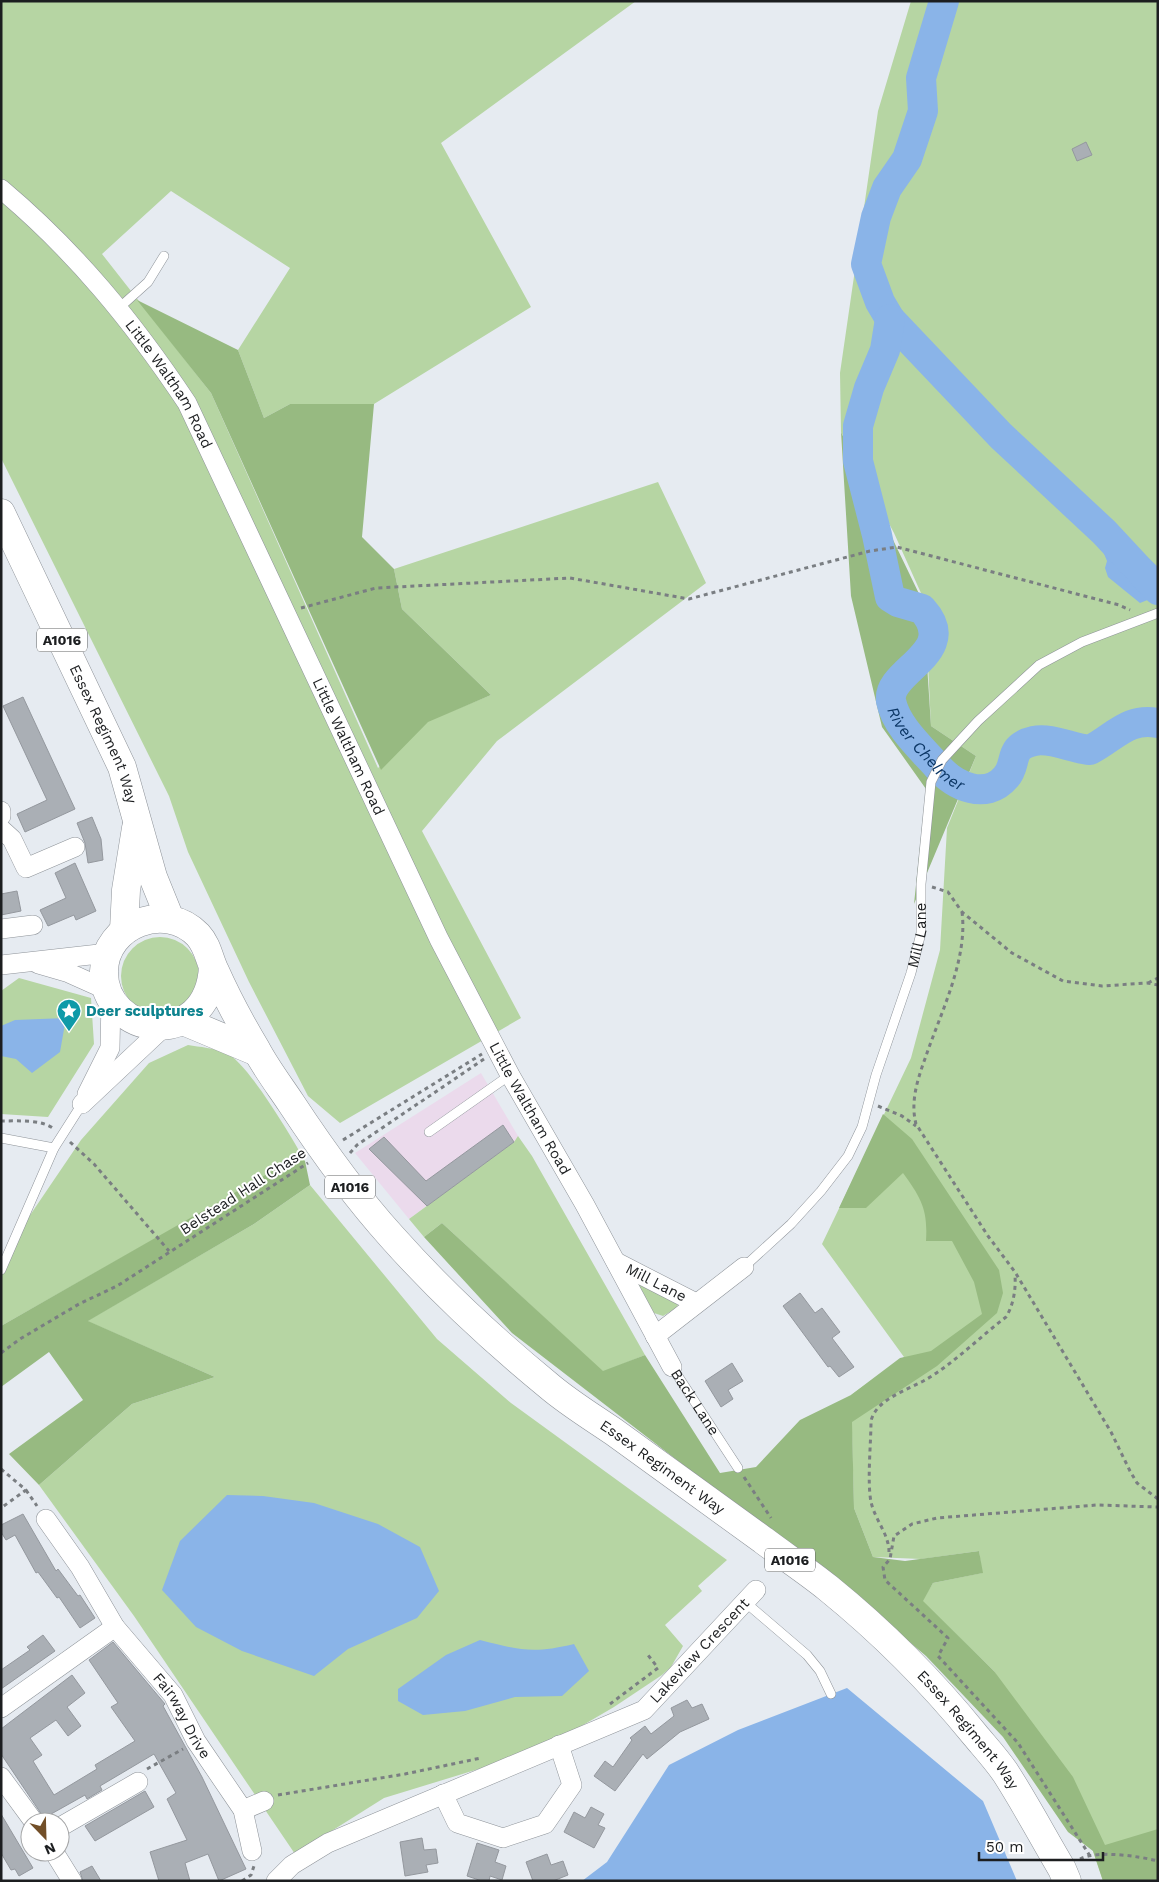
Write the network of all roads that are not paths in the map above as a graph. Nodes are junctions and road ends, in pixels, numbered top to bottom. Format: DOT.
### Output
graph roads {
  1 [pos="1,189"];
  2 [pos="164,256"];
  3 [pos="119,308"];
  4 [pos="1,513"];
  5 [pos="1158,613"];
  6 [pos="1,811"];
  7 [pos="1,816"];
  8 [pos="137,822"];
  9 [pos="1,829"];
  10 [pos="75,847"];
  11 [pos="170,919"];
  12 [pos="33,925"];
  13 [pos="1,929"];
  14 [pos="124,930"];
  15 [pos="108,952"];
  16 [pos="30,962"];
  17 [pos="1,965"];
  18 [pos="213,967"];
  19 [pos="109,994"];
  20 [pos="174,1024"];
  21 [pos="257,1052"];
  22 [pos="510,1075"];
  23 [pos="82,1104"];
  24 [pos="429,1132"];
  25 [pos="1,1138"];
  26 [pos="54,1148"];
  27 [pos="616,1262"];
  28 [pos="744,1267"];
  29 [pos="1,1270"];
  30 [pos="696,1303"];
  31 [pos="654,1336"];
  32 [pos="672,1366"];
  33 [pos="738,1468"];
  34 [pos="46,1519"];
  35 [pos="750,1596"];
  36 [pos="115,1627"];
  37 [pos="831,1694"];
  38 [pos="3,1703"];
  39 [pos="560,1745"];
  40 [pos="1,1777"];
  41 [pos="138,1782"];
  42 [pos="442,1794"];
  43 [pos="264,1801"];
  44 [pos="243,1810"];
  45 [pos="27,1812"];
  46 [pos="70,1821"];
  47 [pos="252,1851"];
  48 [pos="60,1862"];
  49 [pos="1066,1877"];
  50 [pos="72,1881"];
  51 [pos="276,1881"];
  1 -- 3 [label="street, Little Waltham Road"];
  2 -- 3 [label="lane"];
  3 -- 22 [label="street, Little Waltham Road"];
  4 -- 8 [label="main road, Essex Regiment Way / A1016"];
  5 -- 28 [label="lane, Mill Lane"];
  6 -- 7 [label="street"];
  8 -- 11 [label="main road, Essex Regiment Way / A1016"];
  8 -- 14 [label="main road, Essex Regiment Way / A1016"];
  9 -- 10 [label="street"];
  11 -- 14 [label="main road, Essex Regiment Way / A1016"];
  11 -- 18 [label="main road, Essex Regiment Way / A1016"];
  12 -- 13 [label="street"];
  14 -- 15 [label="main road, Essex Regiment Way / A1016"];
  15 -- 16 [label="street"];
  15 -- 19 [label="main road, Essex Regiment Way / A1016"];
  16 -- 17 [label="street"];
  16 -- 19 [label="street"];
  18 -- 20 [label="main road"];
  18 -- 21 [label="main road, Essex Regiment Way / A1016"];
  19 -- 20 [label="main road"];
  19 -- 23 [label="street"];
  20 -- 21 [label="main road"];
  20 -- 23 [label="street"];
  21 -- 49 [label="main road, Essex Regiment Way / A1016"];
  22 -- 24 [label="lane"];
  22 -- 27 [label="street, Little Waltham Road"];
  23 -- 26 [label="lane"];
  25 -- 26 [label="lane"];
  26 -- 29 [label="lane"];
  27 -- 30 [label="street, Mill Lane"];
  27 -- 31 [label="street, Little Waltham Road"];
  28 -- 30 [label="street, Mill Lane"];
  30 -- 31 [label="street, Mill Lane"];
  31 -- 32 [label="street, Back Lane"];
  32 -- 33 [label="lane, Back Lane"];
  34 -- 36 [label="street, Fairway Drive"];
  35 -- 37 [label="lane"];
  35 -- 39 [label="street, Lakeview Crescent"];
  36 -- 38 [label="street"];
  36 -- 44 [label="street, Fairway Drive"];
  39 -- 42 [label="street, Lakeview Crescent"];
  39 -- 42 [label="street"];
  40 -- 45 [label="street"];
  41 -- 46 [label="street"];
  42 -- 51 [label="street, Lakeview Crescent"];
  43 -- 44 [label="street"];
  44 -- 47 [label="street, Fairway Drive"];
  48 -- 50 [label="street"];
}
